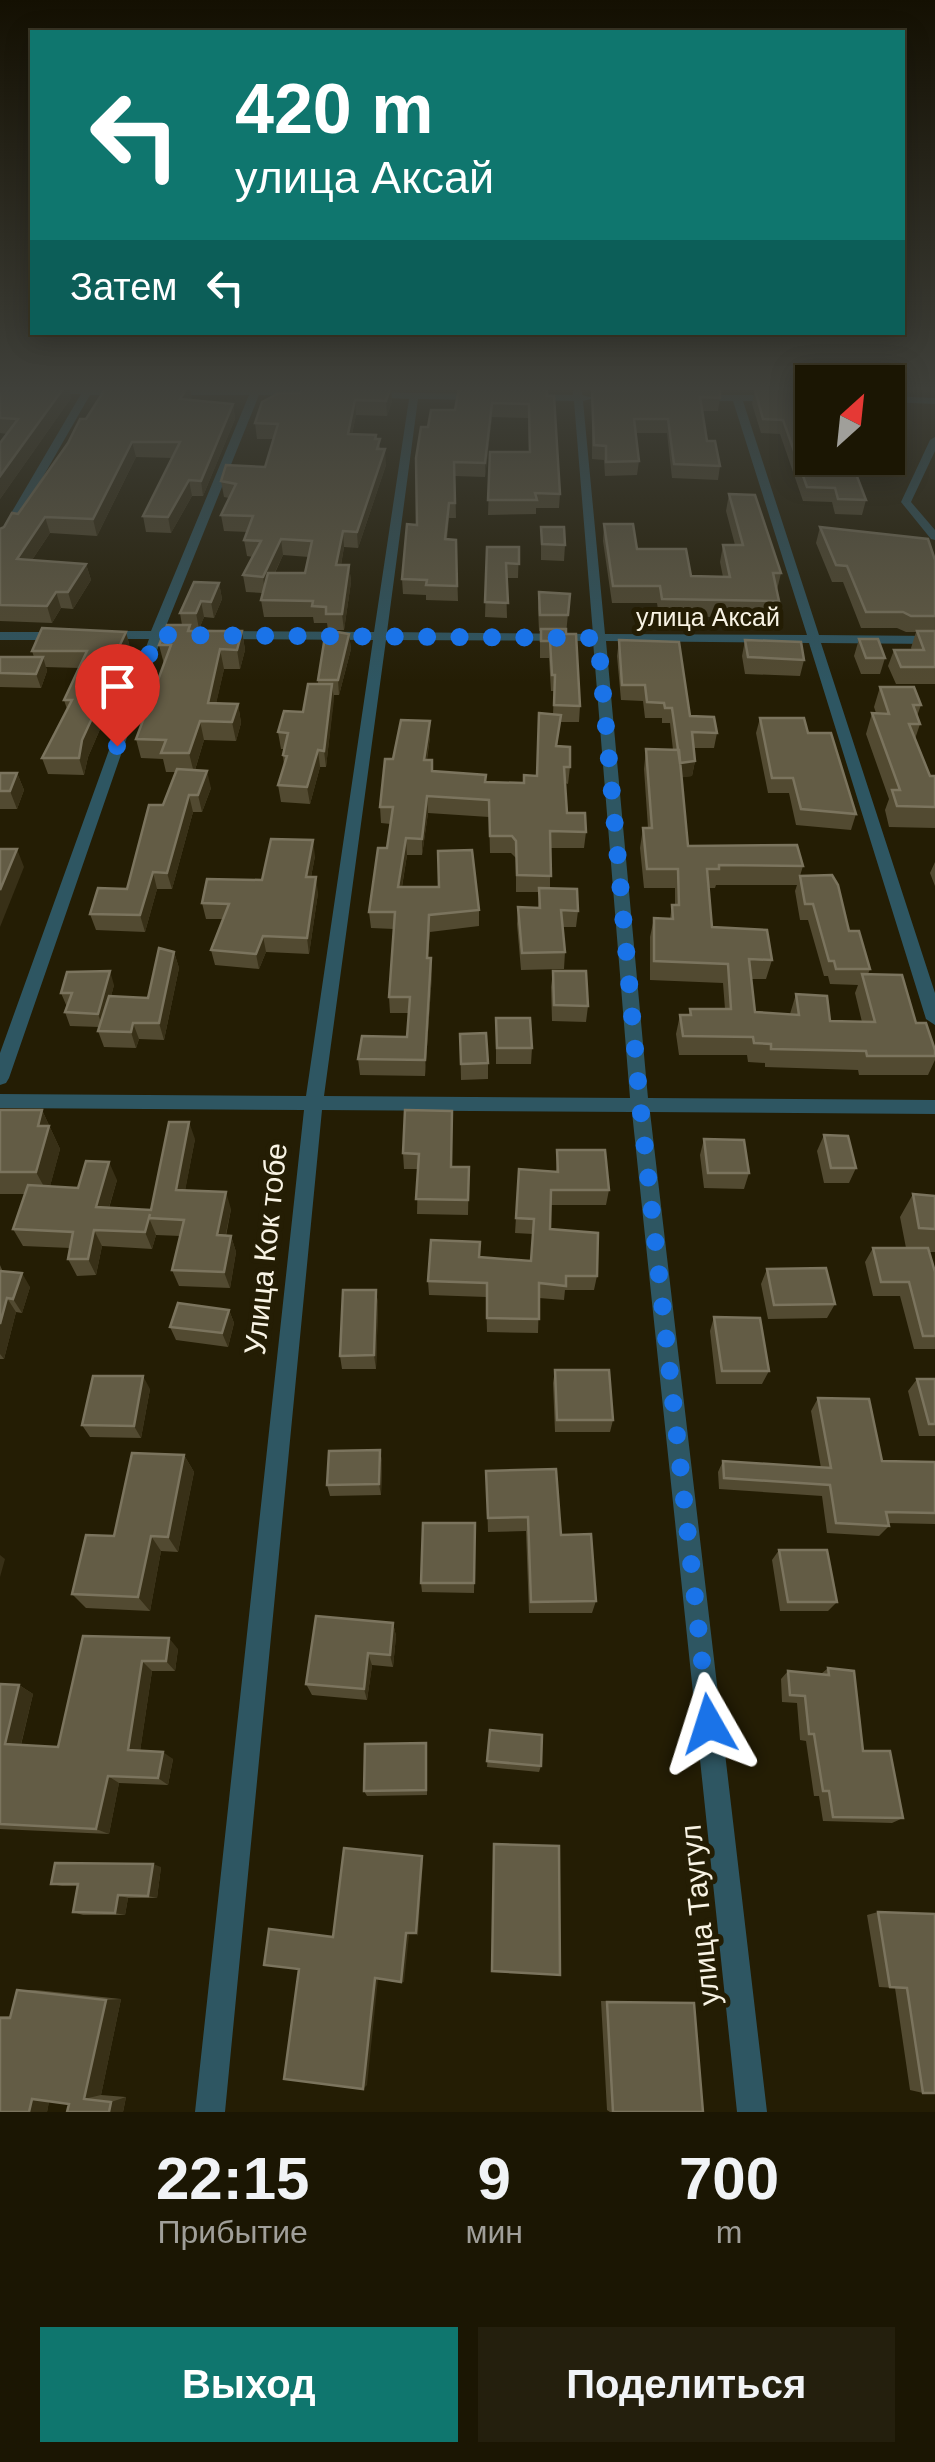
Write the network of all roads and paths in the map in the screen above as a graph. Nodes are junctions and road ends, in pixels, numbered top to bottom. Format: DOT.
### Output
graph roads {
  1 [pos="34,485"];
  2 [pos="217,485"];
  3 [pos="402,485"];
  4 [pos="590,485"];
  5 [pos="764,485"];
  6 [pos="914,485"];
  7 [pos="935,536"];
  8 [pos="0,542"];
  9 [pos="98,635"];
  10 [pos="156,635"];
  11 [pos="193,635"];
  12 [pos="212,635"];
  13 [pos="0,636"];
  14 [pos="78,636"];
  15 [pos="380,637"];
  16 [pos="598,638"];
  17 [pos="814,640"];
  18 [pos="935,640"];
  19 [pos="935,1019"];
  20 [pos="0,1078"];
  21 [pos="0,1101"];
  22 [pos="314,1102"];
  23 [pos="640,1104"];
  24 [pos="935,1108"];
  25 [pos="210,2112"];
  26 [pos="752,2112"];
  1 -- 8 [label="street"];
  2 -- 10 [label="street"];
  3 -- 15 [label="street, Улица Кок тобе"];
  4 -- 16 [label="street, улица Таугул"];
  5 -- 17 [label="street"];
  6 -- 7 [label="street"];
  9 -- 10 [label="street"];
  10 -- 11 [label="street"];
  10 -- 20 [label="street"];
  12 -- 15 [label="street, улица Аксай"];
  13 -- 14 [label="street"];
  15 -- 16 [label="street, улица Аксай"];
  15 -- 22 [label="street, Улица Кок тобе"];
  16 -- 17 [label="street, улица Аксай"];
  16 -- 23 [label="street, улица Таугул"];
  17 -- 18 [label="street, улица Аксай"];
  17 -- 19 [label="street"];
  21 -- 22 [label="street"];
  22 -- 23 [label="street"];
  22 -- 25 [label="street, Улица Кок тобе"];
  23 -- 24 [label="street"];
  23 -- 26 [label="street, улица Таугул"];
}
